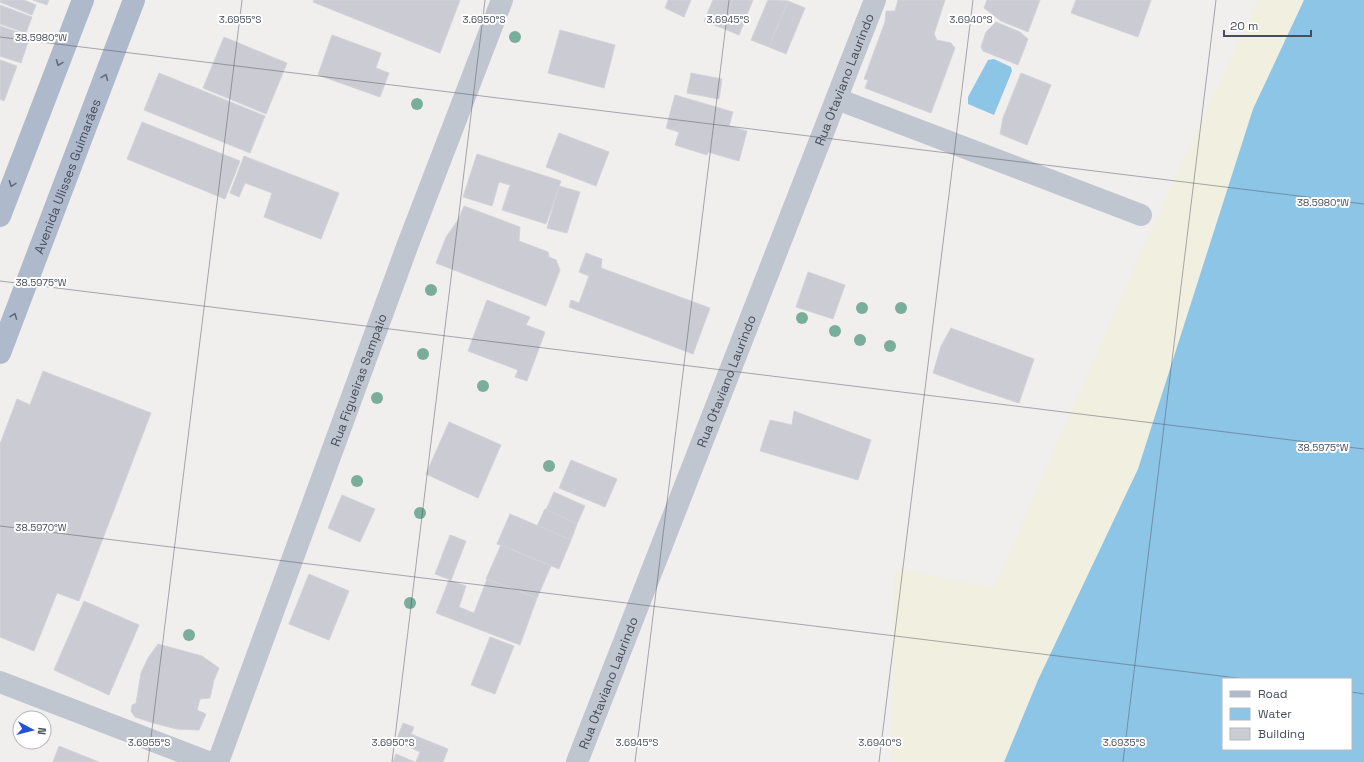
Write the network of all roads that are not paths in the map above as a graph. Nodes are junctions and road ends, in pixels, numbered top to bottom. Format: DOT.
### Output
graph roads {
  1 [pos="83,0"];
  2 [pos="134,0"];
  3 [pos="502,0"];
  4 [pos="875,0"];
  5 [pos="837,99"];
  6 [pos="1141,215"];
  7 [pos="0,216"];
  8 [pos="0,353"];
  9 [pos="0,682"];
  10 [pos="208,762"];
  11 [pos="218,762"];
  12 [pos="577,762"];
  1 -- 7 [label="main road, one-way"];
  8 -- 2 [label="main road, Avenida Ulisses Guimarães, one-way"];
  3 -- 11 [label="street, Rua Figueiras Sampaio"];
  4 -- 5 [label="street, Rua Otaviano Laurindo"];
  5 -- 6 [label="street"];
  5 -- 12 [label="street, Rua Otaviano Laurindo"];
  9 -- 10 [label="street"];
}
